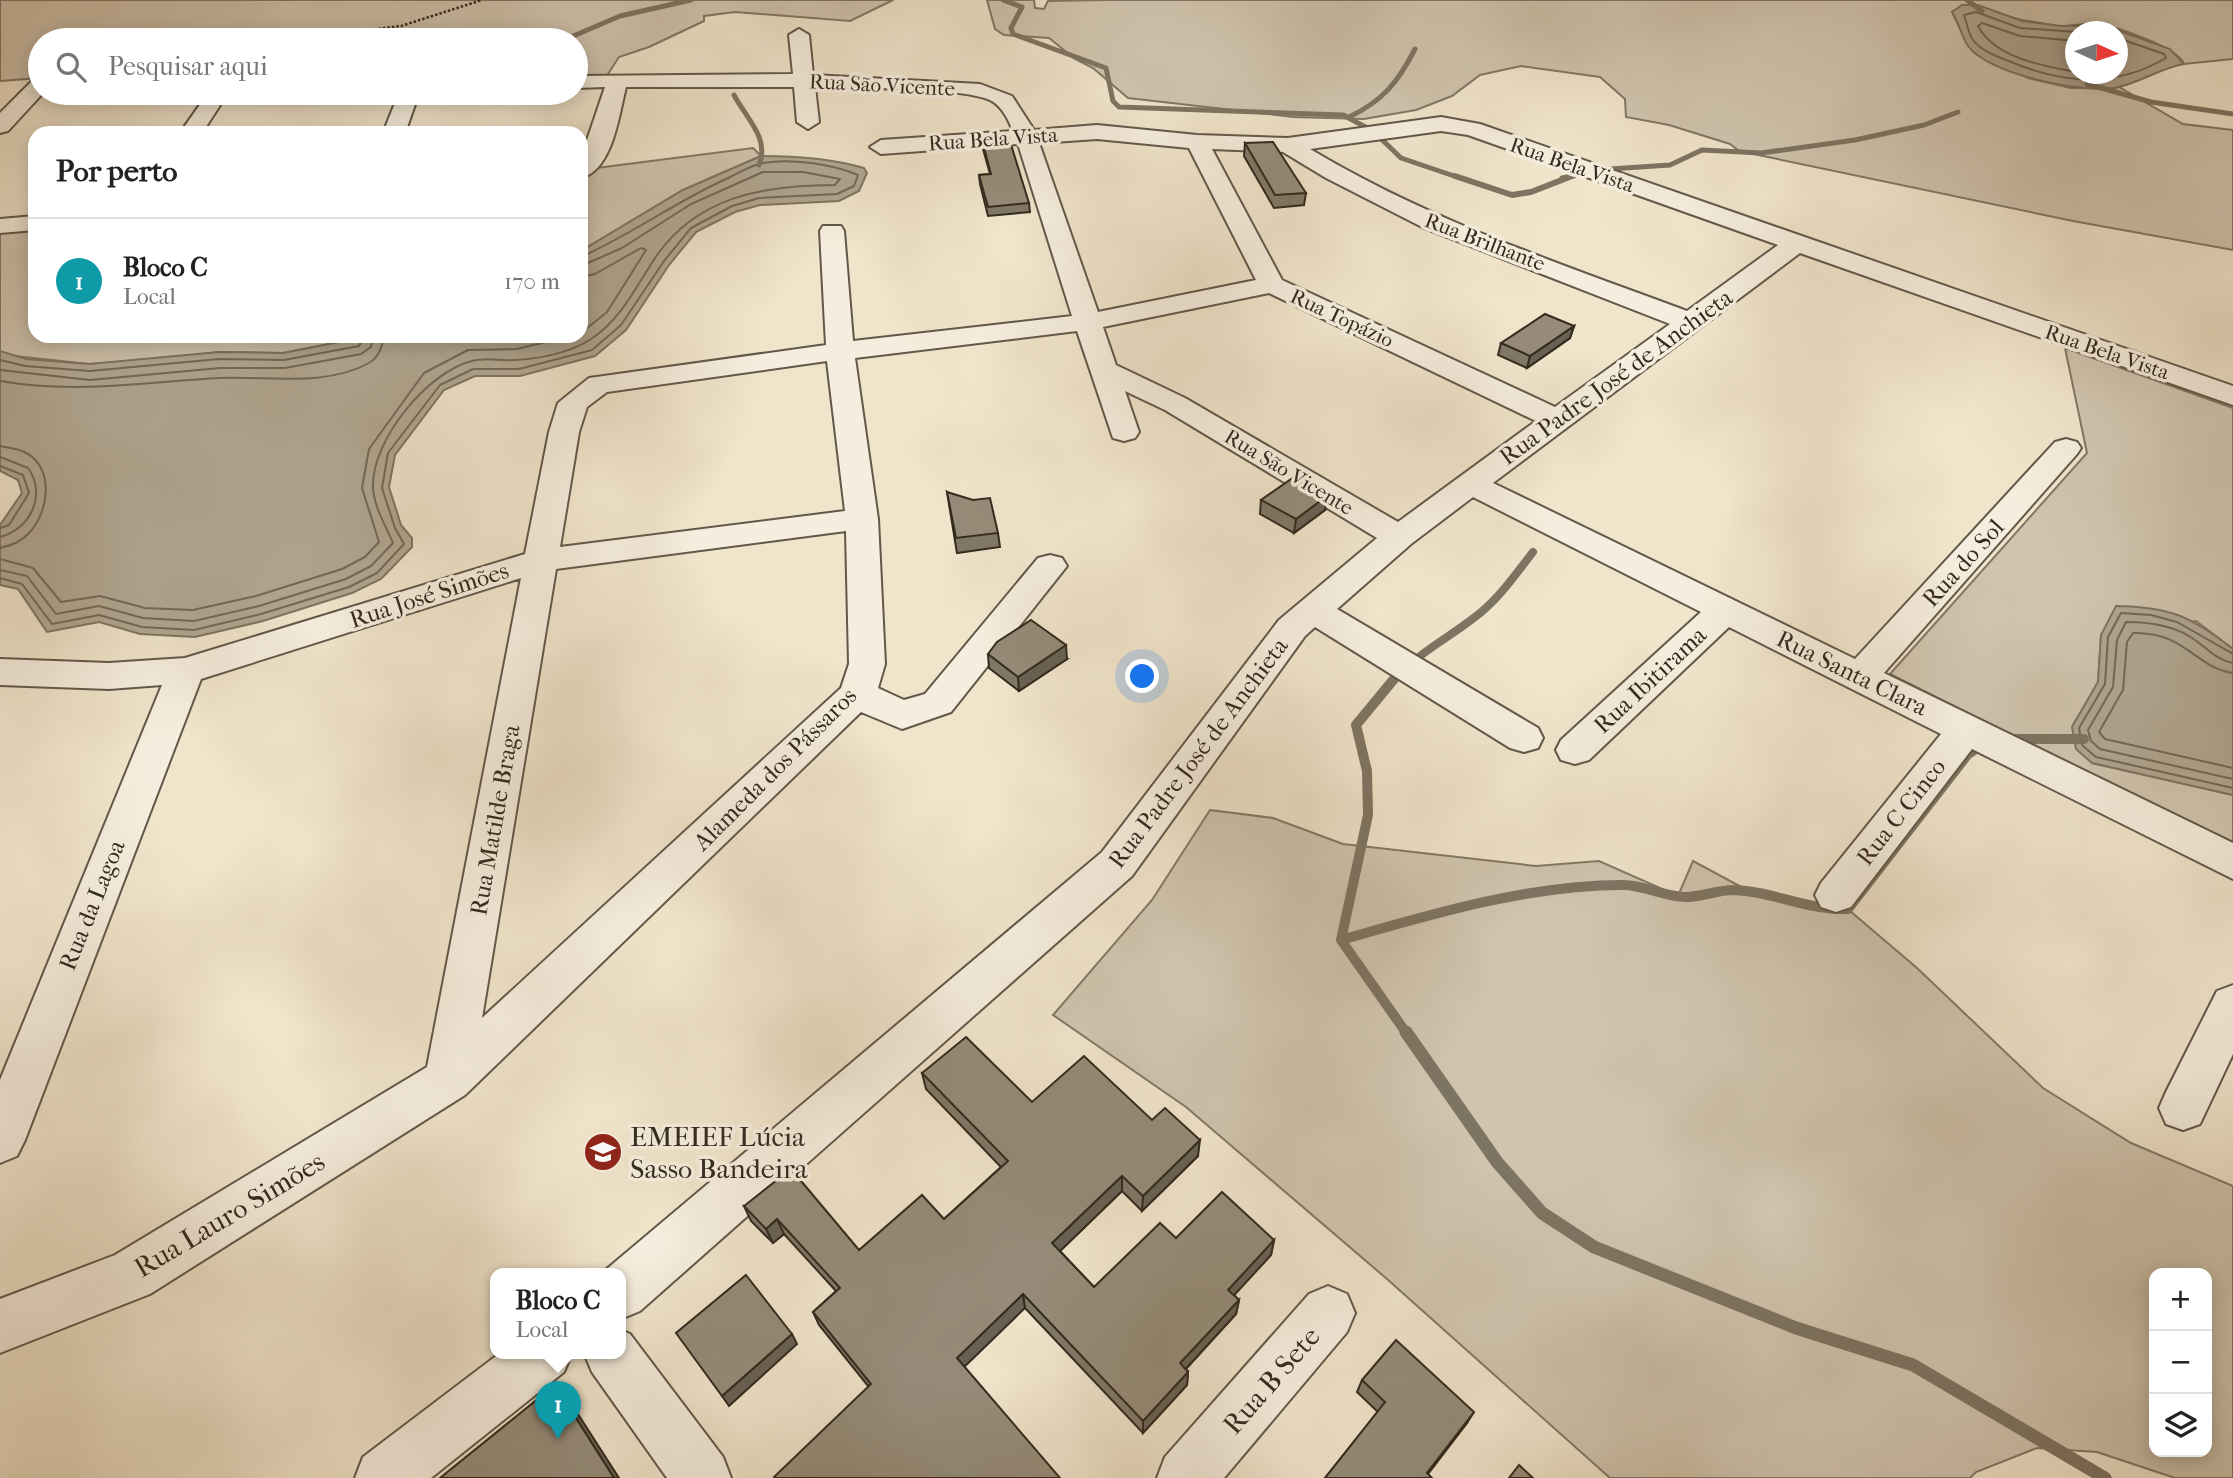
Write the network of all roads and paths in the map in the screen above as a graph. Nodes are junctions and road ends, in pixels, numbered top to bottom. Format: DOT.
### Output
graph roads {
  1 [pos="482,0"];
  2 [pos="384,28"];
  3 [pos="799,35"];
  4 [pos="803,80"];
  5 [pos="617,81"];
  6 [pos="13,82"];
  7 [pos="28,82"];
  8 [pos="588,82"];
  9 [pos="28,95"];
  10 [pos="210,105"];
  11 [pos="404,105"];
  12 [pos="808,122"];
  13 [pos="0,125"];
  14 [pos="196,126"];
  15 [pos="397,126"];
  16 [pos="1026,136"];
  17 [pos="1197,142"];
  18 [pos="1288,145"];
  19 [pos="881,147"];
  20 [pos="588,166"];
  21 [pos="28,224"];
  22 [pos="0,226"];
  23 [pos="832,231"];
  24 [pos="1797,243"];
  25 [pos="1272,285"];
  26 [pos="1088,322"];
  27 [pos="1690,322"];
  28 [pos="840,351"];
  29 [pos="1104,370"];
  30 [pos="2233,396"];
  31 [pos="1558,420"];
  32 [pos="1124,432"];
  33 [pos="2066,448"];
  34 [pos="1471,484"];
  35 [pos="862,519"];
  36 [pos="1399,537"];
  37 [pos="542,560"];
  38 [pos="1050,566"];
  39 [pos="1313,610"];
  40 [pos="1726,610"];
  41 [pos="186,671"];
  42 [pos="0,672"];
  43 [pos="1860,677"];
  44 [pos="857,694"];
  45 [pos="1966,729"];
  46 [pos="1524,738"];
  47 [pos="1574,750"];
  48 [pos="2233,862"];
  49 [pos="1836,895"];
  50 [pos="2233,1005"];
  51 [pos="448,1080"];
  52 [pos="2183,1108"];
  53 [pos="0,1140"];
  54 [pos="626,1288"];
  55 [pos="1328,1313"];
  56 [pos="0,1326"];
  57 [pos="537,1359"];
  58 [pos="615,1359"];
  59 [pos="384,1478"];
  60 [pos="702,1478"];
  61 [pos="1186,1478"];
  1 -- 2 [label="path"];
  3 -- 4 [label="street"];
  4 -- 5 [label="street, Rua São Vicente"];
  4 -- 12 [label="street"];
  4 -- 16 [label="street, Rua São Vicente"];
  5 -- 8 [label="street"];
  5 -- 20 [label="street"];
  6 -- 7 [label="street"];
  9 -- 13 [label="street"];
  10 -- 14 [label="street"];
  11 -- 15 [label="street"];
  16 -- 17 [label="street, Rua Bela Vista"];
  16 -- 19 [label="street, Rua Bela Vista"];
  16 -- 26 [label="street, Rua São Vicente"];
  17 -- 18 [label="street, Rua Bela Vista"];
  17 -- 25 [label="street, Rua Topázio"];
  18 -- 24 [label="street, Rua Bela Vista"];
  18 -- 27 [label="street, Rua Brilhante"];
  21 -- 22 [label="street"];
  23 -- 28 [label="street, Alameda dos Pássaros"];
  24 -- 27 [label="street, Rua Padre José de Anchieta"];
  24 -- 30 [label="street, Rua Bela Vista"];
  25 -- 26 [label="street"];
  25 -- 31 [label="street, Rua Topázio"];
  26 -- 28 [label="street"];
  26 -- 29 [label="street, Rua São Vicente"];
  27 -- 31 [label="street, Rua Padre José de Anchieta"];
  28 -- 35 [label="street, Alameda dos Pássaros"];
  28 -- 37 [label="street"];
  29 -- 32 [label="street, Rua São Vicente"];
  29 -- 36 [label="street, Rua São Vicente"];
  31 -- 34 [label="street, Rua Padre José de Anchieta"];
  33 -- 43 [label="street, Rua do Sol"];
  34 -- 36 [label="street, Rua Padre José de Anchieta"];
  34 -- 40 [label="street, Rua Santa Clara"];
  35 -- 37 [label="street, Rua José Simões"];
  35 -- 44 [label="street, Alameda dos Pássaros"];
  36 -- 39 [label="street, Rua Padre José de Anchieta"];
  37 -- 41 [label="street, Rua José Simões"];
  37 -- 51 [label="street, Rua Matilde Braga"];
  38 -- 44 [label="street"];
  39 -- 46 [label="street"];
  39 -- 54 [label="street, Rua Padre José de Anchieta"];
  40 -- 43 [label="street, Rua Santa Clara"];
  40 -- 47 [label="street, Rua Ibitirama"];
  41 -- 42 [label="street, Rua José Simões"];
  41 -- 53 [label="street, Rua da Lagoa"];
  43 -- 45 [label="street, Rua Santa Clara"];
  44 -- 51 [label="street, Alameda dos Pássaros"];
  45 -- 48 [label="street, Rua Santa Clara"];
  45 -- 49 [label="street, Rua C Cinco"];
  50 -- 52 [label="street"];
  51 -- 56 [label="street, Rua Lauro Simões"];
  55 -- 61 [label="street, Rua B Sete"];
  57 -- 59 [label="street"];
  58 -- 60 [label="street"];
}
